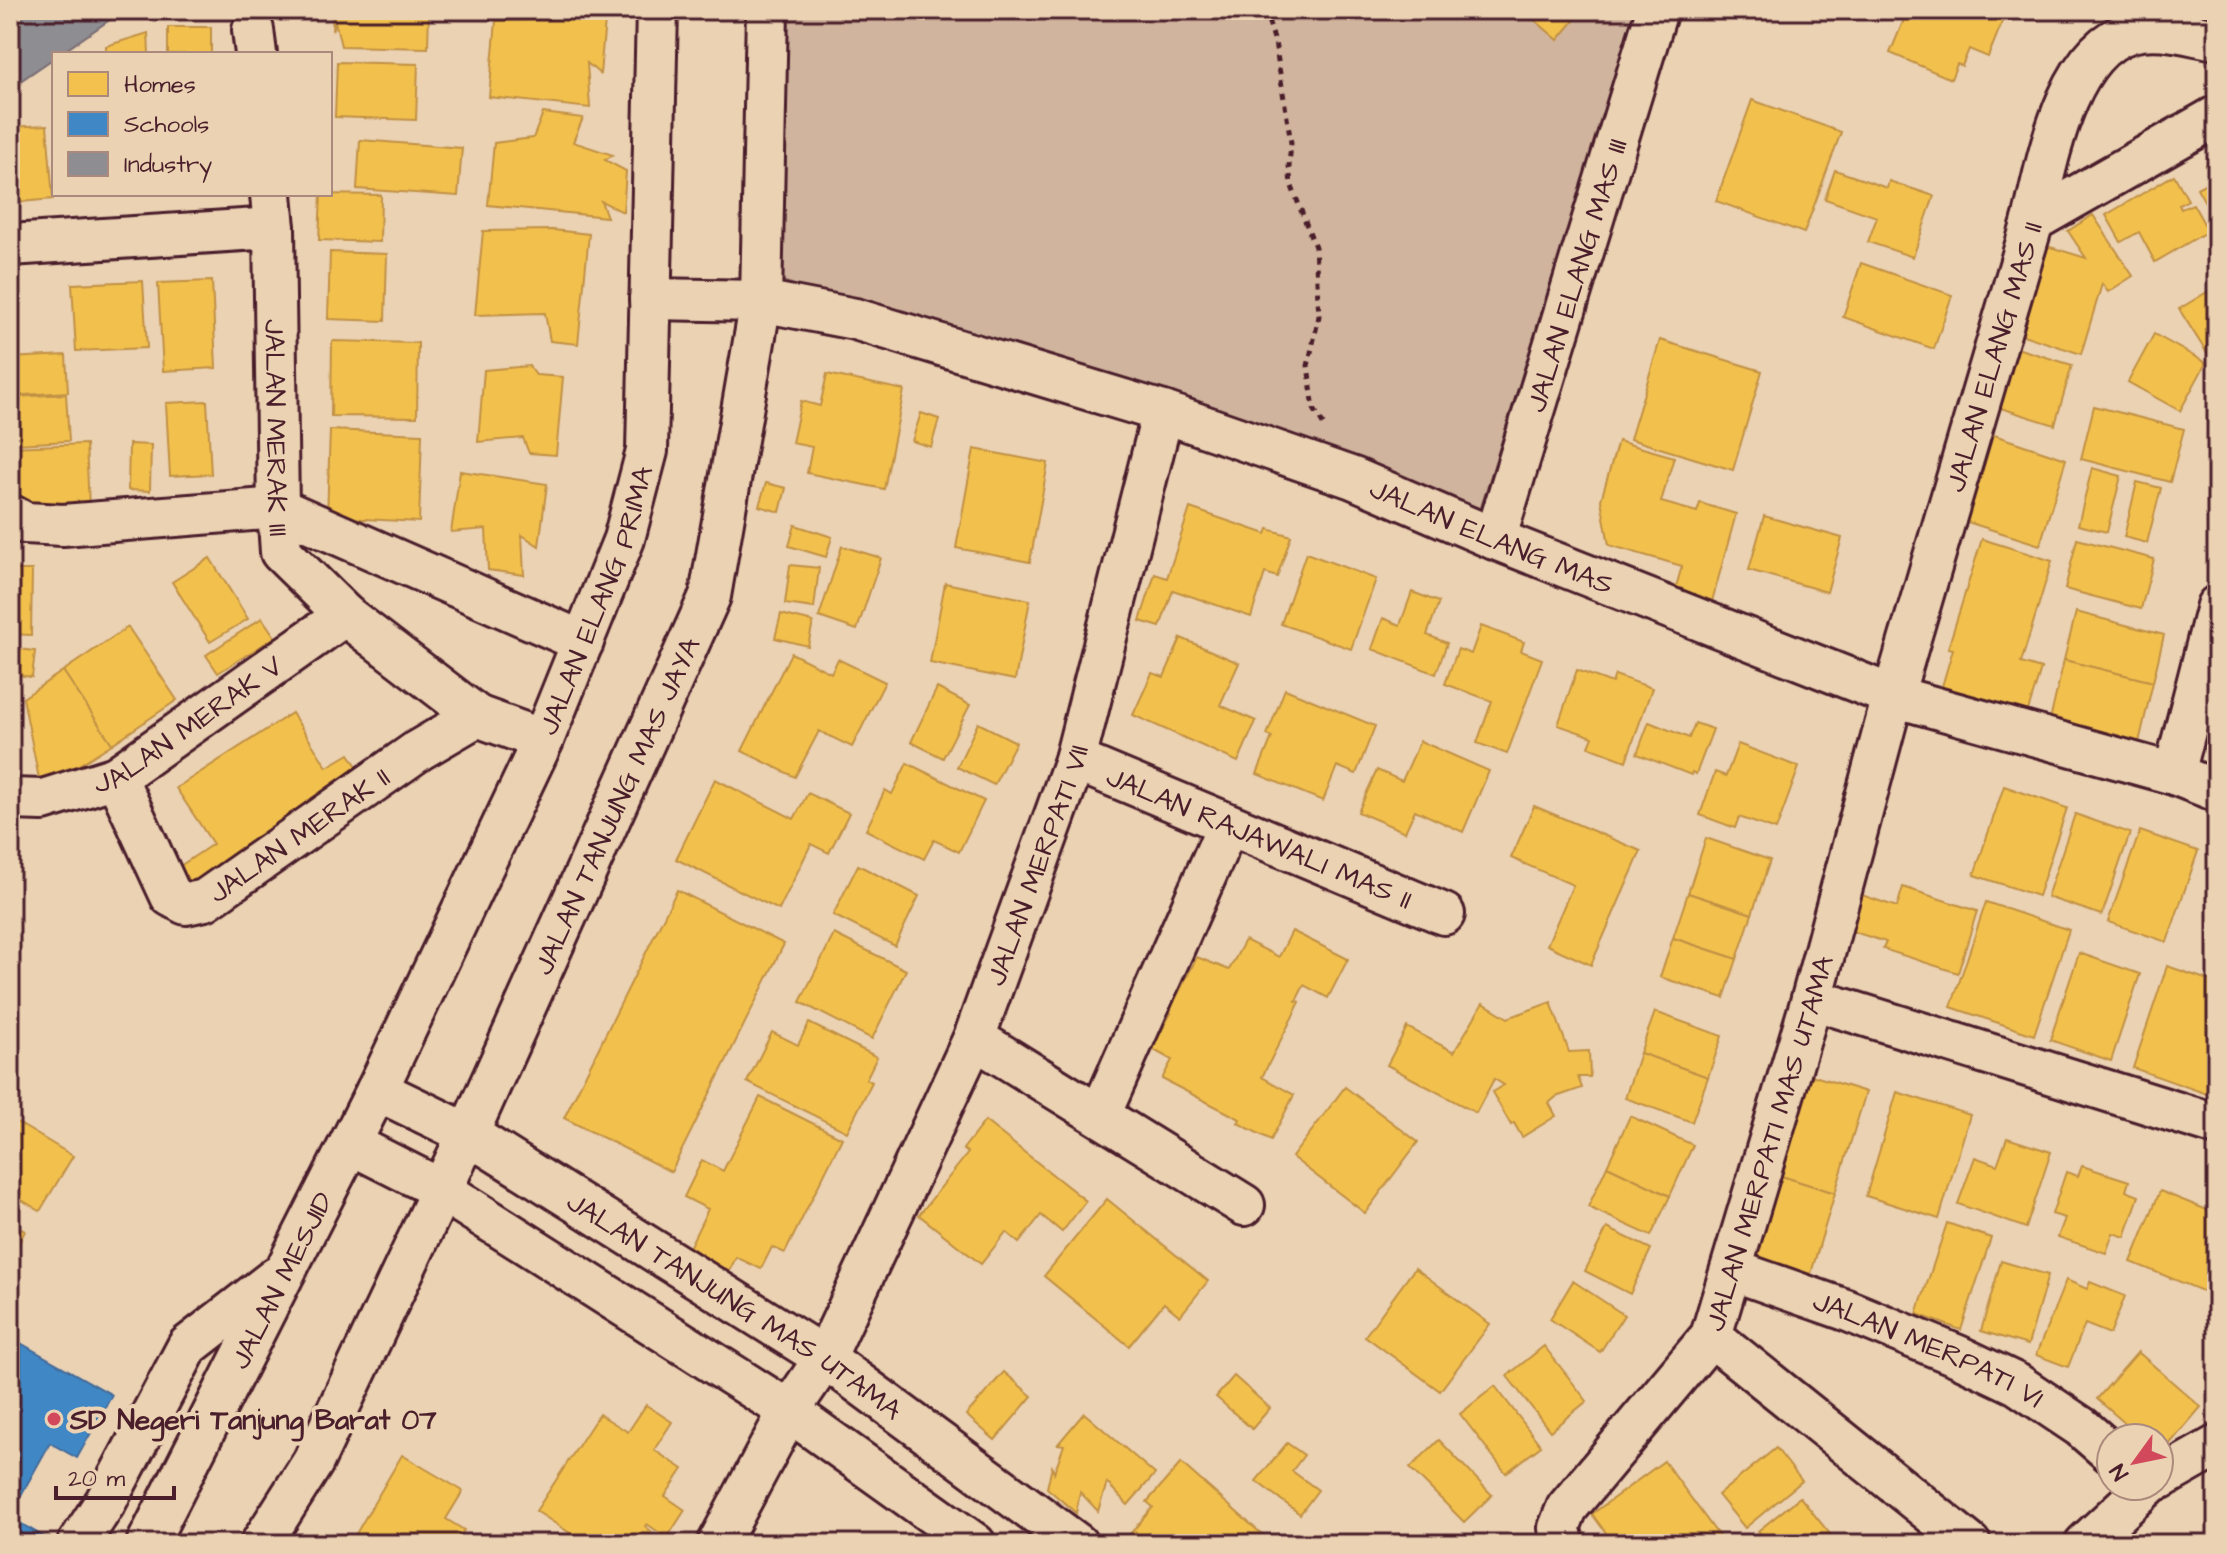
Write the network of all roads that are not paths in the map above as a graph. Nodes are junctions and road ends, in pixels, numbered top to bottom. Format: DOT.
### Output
graph roads {
  1 [pos="657,10"];
  2 [pos="767,10"];
  3 [pos="1657,10"];
  4 [pos="2217,39"];
  5 [pos="2217,116"];
  6 [pos="273,211"];
  7 [pos="2033,221"];
  8 [pos="10,245"];
  9 [pos="650,299"];
  10 [pos="751,301"];
  11 [pos="1163,412"];
  12 [pos="278,508"];
  13 [pos="10,515"];
  14 [pos="1495,539"];
  15 [pos="2217,606"];
  16 [pos="345,615"];
  17 [pos="583,642"];
  18 [pos="1893,696"];
  19 [pos="477,716"];
  20 [pos="543,740"];
  21 [pos="1075,760"];
  22 [pos="2174,774"];
  23 [pos="116,777"];
  24 [pos="2217,791"];
  25 [pos="12,800"];
  26 [pos="1228,825"];
  27 [pos="1444,914"];
  28 [pos="1812,999"];
  29 [pos="974,1038"];
  30 [pos="377,1090"];
  31 [pos="1100,1115"];
  32 [pos="2217,1125"];
  33 [pos="468,1134"];
  34 [pos="351,1144"];
  35 [pos="440,1189"];
  36 [pos="1244,1205"];
  37 [pos="1732,1270"];
  38 [pos="285,1271"];
  39 [pos="1711,1336"];
  40 [pos="825,1358"];
  41 [pos="789,1411"];
  42 [pos="2095,1439"];
  43 [pos="2217,1446"];
  44 [pos="2175,1470"];
  45 [pos="2130,1502"];
  46 [pos="78,1544"];
  47 [pos="147,1544"];
  48 [pos="261,1544"];
  49 [pos="718,1544"];
  50 [pos="975,1544"];
  51 [pos="1077,1544"];
  52 [pos="1564,1544"];
  53 [pos="1970,1544"];
  54 [pos="2085,1544"];
  1 -- 9 [label="street, JALAN ELANG PRIMA"];
  2 -- 10 [label="street, JALAN TANJUNG MAS JAYA"];
  3 -- 14 [label="street, JALAN ELANG MAS III"];
  4 -- 7 [label="street"];
  5 -- 7 [label="street, JALAN ELANG MAS II"];
  6 -- 8 [label="street"];
  6 -- 12 [label="street, JALAN MERAK III"];
  7 -- 18 [label="street, JALAN ELANG MAS II"];
  9 -- 10 [label="street, JALAN ELANG MAS"];
  9 -- 17 [label="street, JALAN ELANG PRIMA"];
  10 -- 11 [label="street, JALAN ELANG MAS"];
  10 -- 33 [label="street, JALAN TANJUNG MAS JAYA"];
  11 -- 14 [label="street, JALAN ELANG MAS"];
  11 -- 21 [label="street, JALAN MERPATI VII"];
  12 -- 13 [label="street"];
  12 -- 16 [label="street, JALAN MERAK III"];
  12 -- 17 [label="street"];
  14 -- 18 [label="street, JALAN ELANG MAS"];
  15 -- 22 [label="street"];
  16 -- 19 [label="street, JALAN MERAK III"];
  16 -- 23 [label="street, JALAN MERAK V"];
  17 -- 20 [label="street, JALAN ELANG PRIMA"];
  18 -- 22 [label="street, JALAN ELANG MAS"];
  18 -- 28 [label="street, JALAN MERPATI MAS UTAMA"];
  19 -- 20 [label="street"];
  19 -- 23 [label="street, JALAN MERAK II"];
  20 -- 30 [label="street, JALAN ELANG PRIMA"];
  21 -- 26 [label="street, JALAN RAJAWALI MAS II"];
  21 -- 29 [label="street, JALAN MERPATI VII"];
  22 -- 24 [label="street, JALAN ELANG MAS"];
  23 -- 25 [label="street, JALAN MERAK V"];
  26 -- 27 [label="street, JALAN RAJAWALI MAS II"];
  26 -- 31 [label="street"];
  28 -- 32 [label="street"];
  28 -- 37 [label="street, JALAN MERPATI MAS UTAMA"];
  29 -- 31 [label="street"];
  29 -- 40 [label="street, JALAN MERPATI VII"];
  30 -- 33 [label="street, JALAN TANJUNG MAS UTAMA"];
  30 -- 34 [label="street, JALAN ELANG PRIMA"];
  31 -- 36 [label="street"];
  33 -- 35 [label="street, JALAN TANJUNG MAS JAYA"];
  33 -- 40 [label="street, JALAN TANJUNG MAS UTAMA"];
  34 -- 35 [label="street, JALAN TANJUNG MAS UTAMA"];
  34 -- 38 [label="street, JALAN MESJID"];
  35 -- 41 [label="street, JALAN TANJUNG MAS UTAMA"];
  35 -- 48 [label="street, JALAN TANJUNG MAS JAYA"];
  37 -- 39 [label="street, JALAN MERPATI MAS UTAMA"];
  37 -- 42 [label="street, JALAN MERPATI VI"];
  38 -- 46 [label="street"];
  38 -- 47 [label="street, JALAN MESJID"];
  39 -- 52 [label="street, JALAN MERPATI MAS UTAMA"];
  39 -- 53 [label="street"];
  40 -- 41 [label="street, JALAN MERPATI VII"];
  40 -- 51 [label="street, JALAN TANJUNG MAS UTAMA"];
  41 -- 49 [label="street, JALAN MERPATI VII"];
  41 -- 50 [label="street, JALAN TANJUNG MAS UTAMA"];
  43 -- 44 [label="street"];
  45 -- 54 [label="street"];
}
